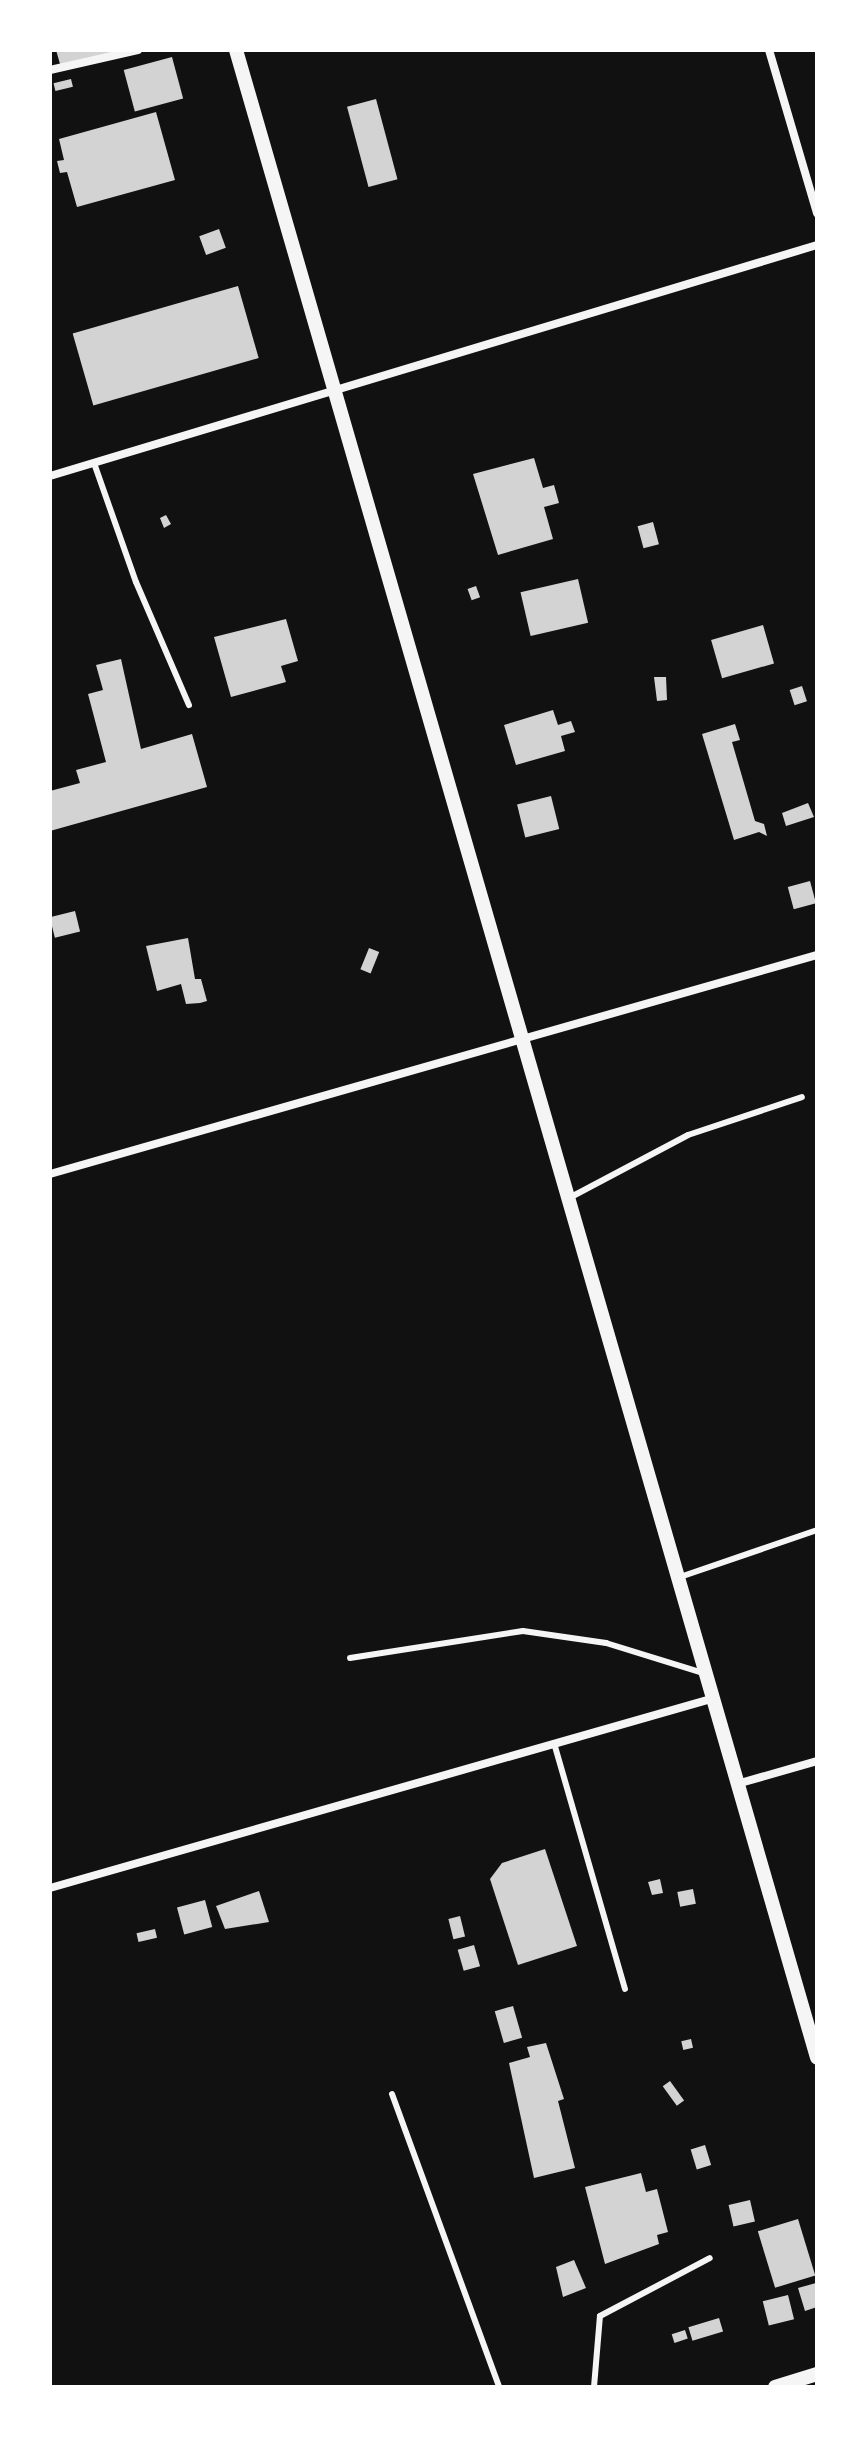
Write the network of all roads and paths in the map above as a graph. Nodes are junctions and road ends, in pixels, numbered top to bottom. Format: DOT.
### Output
graph roads {
  1 [pos="138,50"];
  2 [pos="236,50"];
  3 [pos="769,50"];
  4 [pos="50,70"];
  5 [pos="817,213"];
  6 [pos="817,245"];
  7 [pos="337,389"];
  8 [pos="94,463"];
  9 [pos="50,476"];
  10 [pos="189,705"];
  11 [pos="817,955"];
  12 [pos="522,1040"];
  13 [pos="802,1097"];
  14 [pos="50,1174"];
  15 [pos="567,1199"];
  16 [pos="817,1530"];
  17 [pos="677,1578"];
  18 [pos="350,1658"];
  19 [pos="704,1673"];
  20 [pos="711,1699"];
  21 [pos="554,1743"];
  22 [pos="817,1761"];
  23 [pos="737,1784"];
  24 [pos="50,1888"];
  25 [pos="625,1989"];
  26 [pos="816,2053"];
  27 [pos="392,2094"];
  28 [pos="710,2258"];
  29 [pos="817,2374"];
  30 [pos="499,2387"];
  31 [pos="594,2387"];
  32 [pos="775,2387"];
  1 -- 4 [label="street"];
  2 -- 7 [label="street"];
  3 -- 5 [label="street"];
  6 -- 7 [label="street"];
  7 -- 8 [label="street"];
  7 -- 12 [label="street"];
  8 -- 9 [label="street"];
  8 -- 10 [label="lane"];
  11 -- 12 [label="street"];
  12 -- 14 [label="street"];
  12 -- 15 [label="street"];
  13 -- 15 [label="lane"];
  15 -- 17 [label="street"];
  16 -- 17 [label="lane"];
  17 -- 19 [label="street"];
  18 -- 19 [label="lane"];
  19 -- 20 [label="street"];
  20 -- 21 [label="street"];
  20 -- 23 [label="street"];
  21 -- 24 [label="street"];
  21 -- 25 [label="lane"];
  22 -- 23 [label="street"];
  23 -- 26 [label="street"];
  27 -- 30 [label="lane"];
  28 -- 31 [label="lane"];
  29 -- 32 [label="street"];
}
